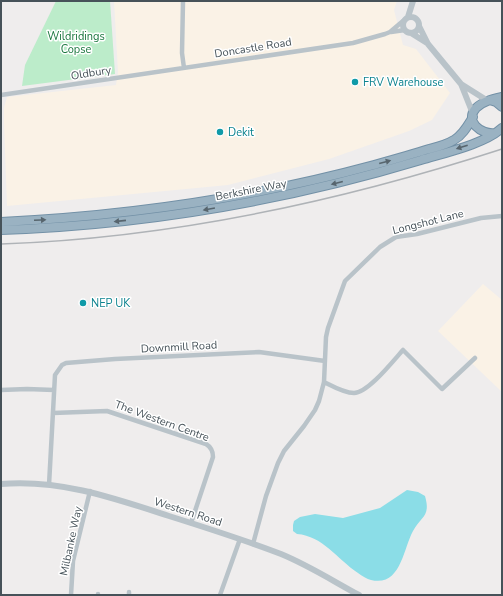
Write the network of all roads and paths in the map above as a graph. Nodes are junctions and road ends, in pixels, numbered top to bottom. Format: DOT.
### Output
graph roads {
  1 [pos="183,1"];
  2 [pos="414,1"];
  3 [pos="408,18"];
  4 [pos="419,26"];
  5 [pos="390,32"];
  6 [pos="408,32"];
  7 [pos="428,44"];
  8 [pos="184,68"];
  9 [pos="461,84"];
  10 [pos="1,95"];
  11 [pos="502,97"];
  12 [pos="489,101"];
  13 [pos="502,106"];
  14 [pos="473,115"];
  15 [pos="500,130"];
  16 [pos="183,209"];
  17 [pos="158,212"];
  18 [pos="502,216"];
  19 [pos="1,222"];
  20 [pos="1,230"];
  21 [pos="475,358"];
  22 [pos="325,361"];
  23 [pos="324,382"];
  24 [pos="1,390"];
  25 [pos="54,390"];
  26 [pos="52,414"];
  27 [pos="1,484"];
  28 [pos="49,484"];
  29 [pos="90,491"];
  30 [pos="191,523"];
  31 [pos="240,539"];
  32 [pos="253,544"];
  33 [pos="71,595"];
  34 [pos="220,595"];
  35 [pos="359,595"];
  1 -- 8 [label="street"];
  2 -- 3 [label="street"];
  3 -- 4 [label="street"];
  3 -- 5 [label="street, Doncastle Road"];
  3 -- 6 [label="street"];
  4 -- 6 [label="street"];
  4 -- 7 [label="street"];
  5 -- 6 [label="street, Doncastle Road"];
  5 -- 8 [label="street, Doncastle Road"];
  6 -- 7 [label="street"];
  7 -- 9 [label="street"];
  8 -- 10 [label="street, Oldbury"];
  9 -- 12 [label="street"];
  9 -- 14 [label="street"];
  11 -- 12 [label="highway"];
  12 -- 13 [label="highway"];
  12 -- 14 [label="highway, Berkshire Way"];
  14 -- 15 [label="highway"];
  16 -- 14 [label="highway, Berkshire Way, one-way"];
  15 -- 16 [label="highway, Berkshire Way, one-way"];
  16 -- 17 [label="highway, Berkshire Way"];
  19 -- 17 [label="highway, Berkshire Way, one-way"];
  17 -- 20 [label="highway, Berkshire Way, one-way"];
  18 -- 22 [label="street, Longshot Lane"];
  21 -- 23 [label="street"];
  22 -- 23 [label="street, Longshot Lane"];
  22 -- 25 [label="street, Downmill Road"];
  23 -- 32 [label="street, Longshot Lane"];
  24 -- 25 [label="street"];
  25 -- 26 [label="street, Downmill Road"];
  26 -- 28 [label="street, Downmill Road"];
  26 -- 30 [label="street, The Western Centre"];
  27 -- 28 [label="street, Western Road"];
  28 -- 29 [label="street, Western Road"];
  29 -- 30 [label="street, Western Road"];
  29 -- 33 [label="street, Milbanke Way"];
  30 -- 31 [label="street, Western Road"];
  31 -- 32 [label="street, Western Road"];
  31 -- 34 [label="street"];
  32 -- 35 [label="street, Western Road"];
}
